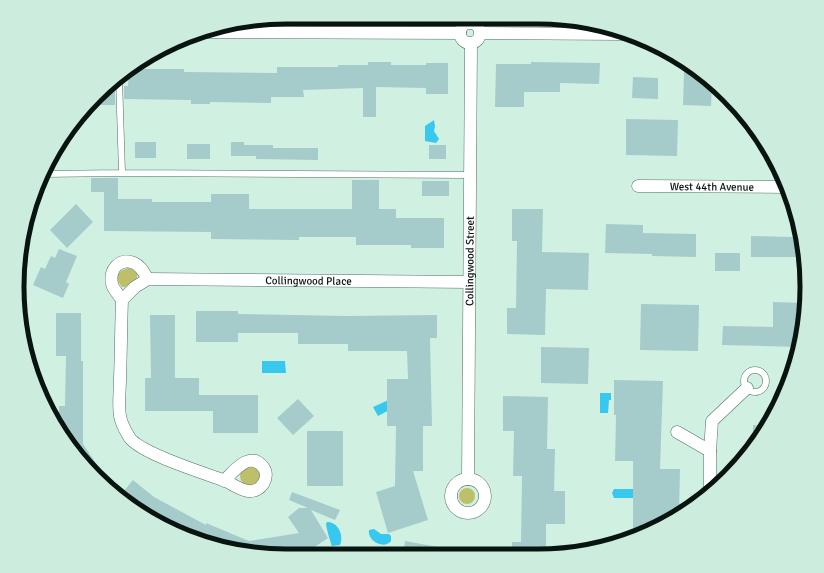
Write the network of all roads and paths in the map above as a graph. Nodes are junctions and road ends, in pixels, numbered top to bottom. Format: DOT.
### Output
graph roads {
  1 [pos="467,24"];
  2 [pos="474,24"];
  3 [pos="223,32"];
  4 [pos="460,33"];
  5 [pos="481,33"];
  6 [pos="608,34"];
  7 [pos="471,44"];
  8 [pos="119,84"];
  9 [pos="122,172"];
  10 [pos="49,174"];
  11 [pos="470,175"];
  12 [pos="638,186"];
  13 [pos="780,187"];
  14 [pos="148,279"];
  15 [pos="469,282"];
  16 [pos="122,300"];
  17 [pos="747,388"];
  18 [pos="678,432"];
  19 [pos="710,451"];
  20 [pos="468,479"];
  21 [pos="224,481"];
  22 [pos="710,485"];
  1 -- 4 [label="street"];
  2 -- 5 [label="street"];
  3 -- 4 [label="street"];
  4 -- 7 [label="street"];
  5 -- 6 [label="street"];
  5 -- 7 [label="street"];
  7 -- 11 [label="street, Collingwood Street"];
  8 -- 9 [label="lane"];
  9 -- 10 [label="lane"];
  9 -- 11 [label="lane"];
  11 -- 15 [label="street, Collingwood Street"];
  12 -- 13 [label="street, West 44th Avenue"];
  14 -- 15 [label="street, Collingwood Place"];
  14 -- 16 [label="street"];
  14 -- 16 [label="street"];
  15 -- 20 [label="street, Collingwood Street"];
  16 -- 21 [label="street"];
  17 -- 19 [label="street"];
  18 -- 19 [label="street"];
  19 -- 22 [label="street"];
}
